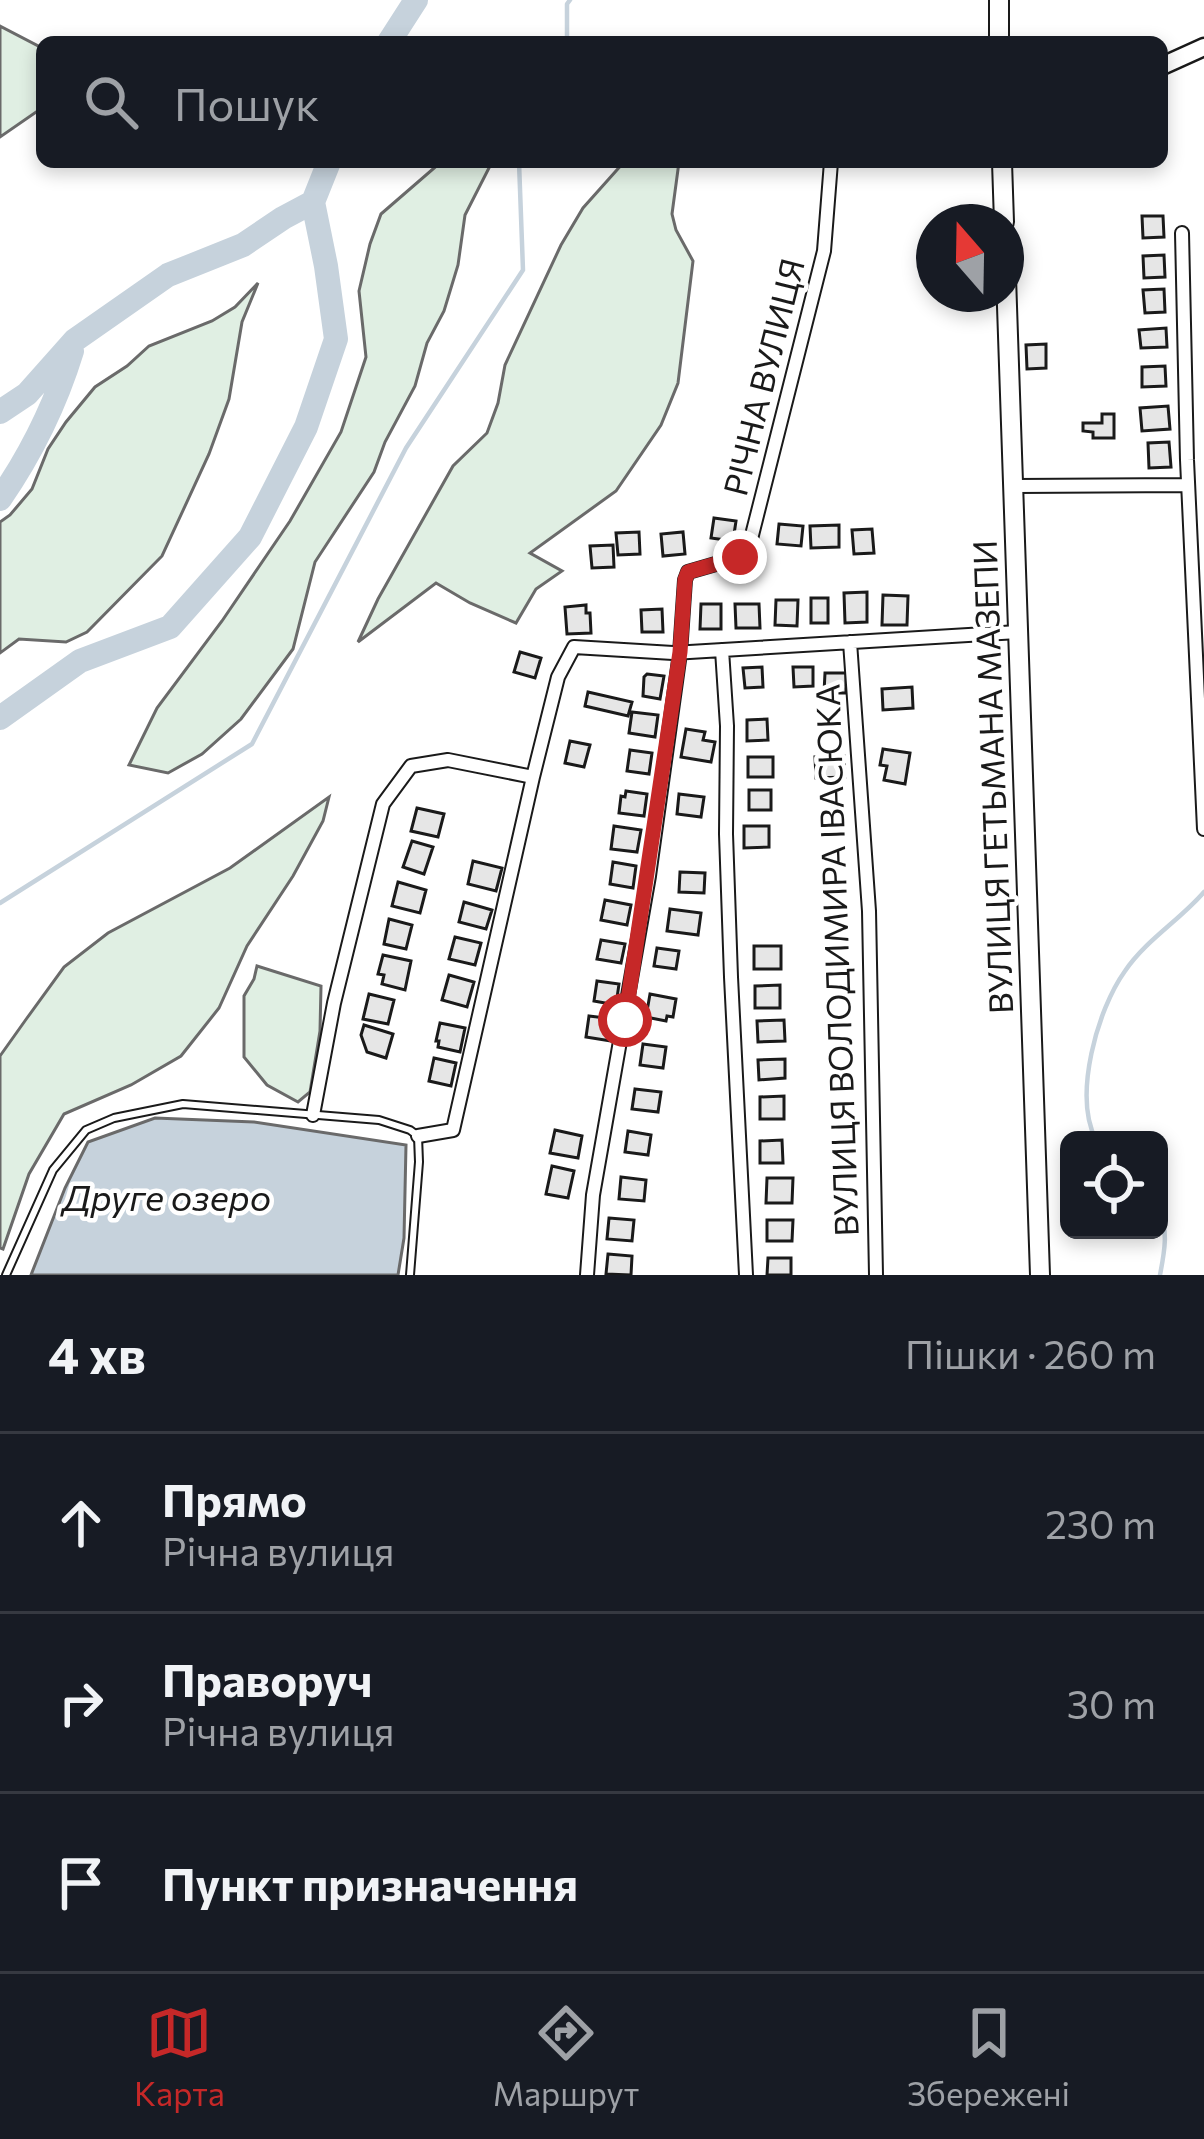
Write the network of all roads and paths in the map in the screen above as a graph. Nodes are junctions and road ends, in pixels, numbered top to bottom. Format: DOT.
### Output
graph roads {
  1 [pos="999,0"];
  2 [pos="999,36"];
  3 [pos="1204,47"];
  4 [pos="1168,63"];
  5 [pos="831,168"];
  6 [pos="1005,168"];
  7 [pos="1004,204"];
  8 [pos="1182,233"];
  9 [pos="1007,312"];
  10 [pos="1188,485"];
  11 [pos="1013,486"];
  12 [pos="1018,632"];
  13 [pos="850,642"];
  14 [pos="722,650"];
  15 [pos="680,652"];
  16 [pos="533,777"];
  17 [pos="1204,829"];
  18 [pos="314,1115"];
  19 [pos="418,1136"];
  20 [pos="6,1275"];
  21 [pos="410,1275"];
  22 [pos="587,1275"];
  23 [pos="746,1275"];
  24 [pos="876,1275"];
  25 [pos="1040,1275"];
  1 -- 2 [label="main road"];
  3 -- 4 [label="main road"];
  5 -- 15 [label="street, РІЧНА ВУЛИЦЯ"];
  6 -- 7 [label="main road"];
  8 -- 10 [label="street"];
  9 -- 11 [label="main road, ВУЛИЦЯ ГЕТЬМАНА МАЗЕПИ"];
  10 -- 11 [label="street"];
  10 -- 17 [label="street"];
  11 -- 12 [label="main road, ВУЛИЦЯ ГЕТЬМАНА МАЗЕПИ"];
  12 -- 13 [label="street"];
  12 -- 25 [label="main road, ВУЛИЦЯ ГЕТЬМАНА МАЗЕПИ"];
  13 -- 14 [label="street"];
  13 -- 24 [label="street, ВУЛИЦЯ ВОЛОДИМИРА ІВАСЮКА"];
  14 -- 15 [label="street"];
  14 -- 23 [label="street"];
  15 -- 16 [label="street"];
  15 -- 22 [label="street, РІЧНА ВУЛИЦЯ"];
  16 -- 18 [label="street"];
  16 -- 19 [label="street"];
  18 -- 19 [label="lane"];
  18 -- 20 [label="lane"];
  19 -- 21 [label="lane"];
}
